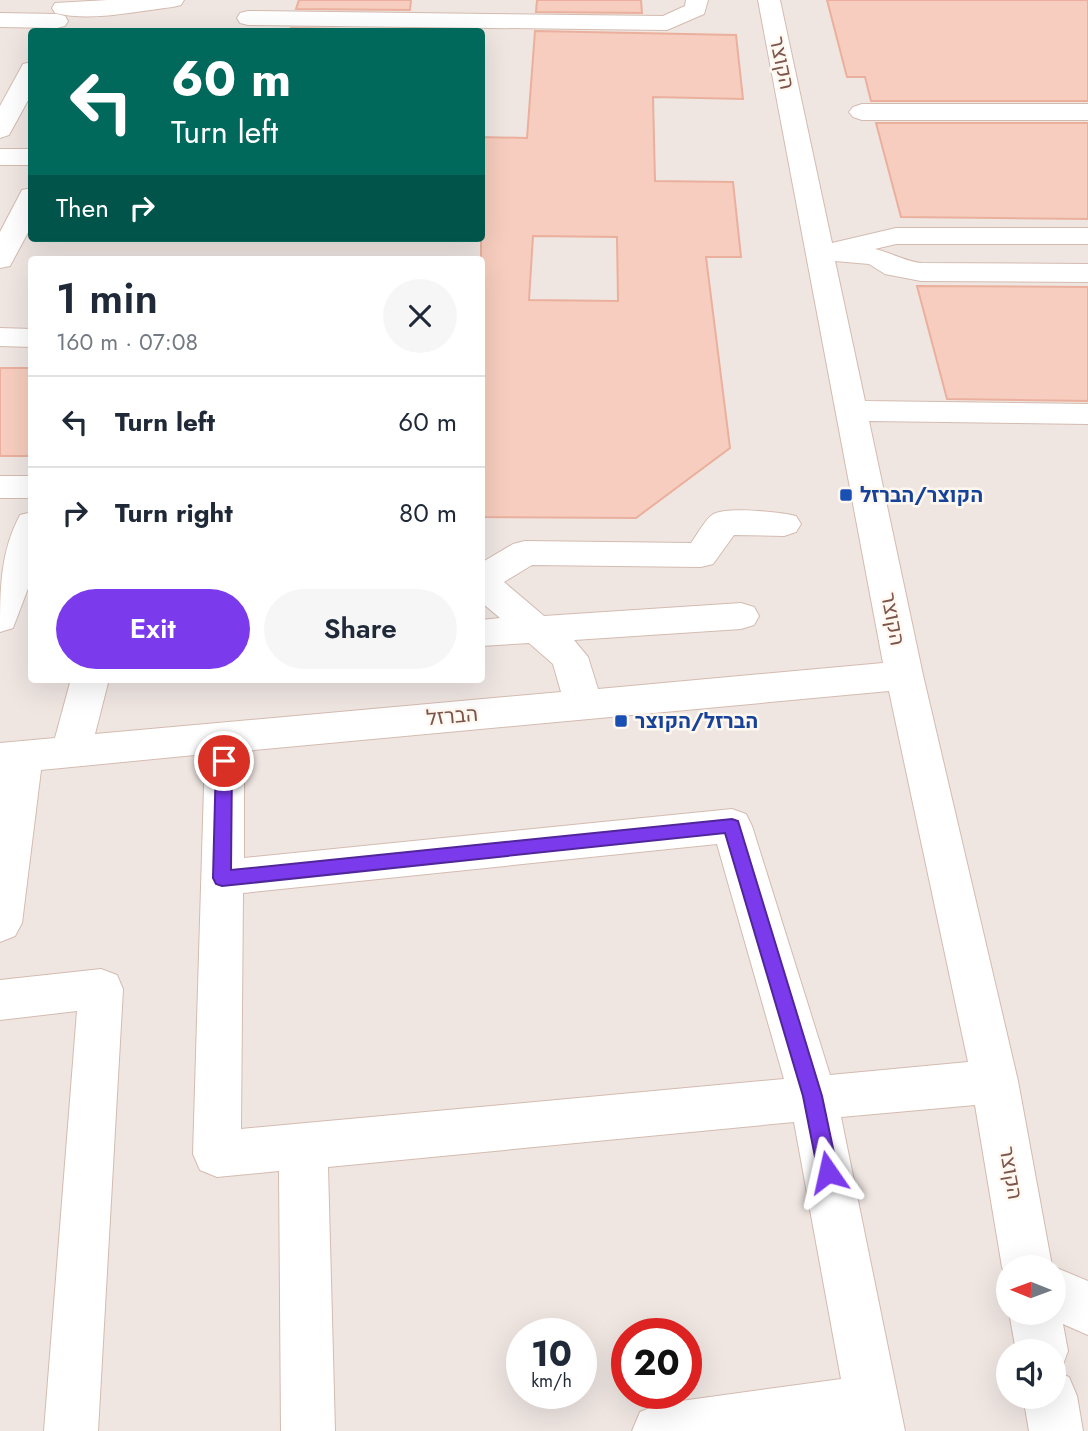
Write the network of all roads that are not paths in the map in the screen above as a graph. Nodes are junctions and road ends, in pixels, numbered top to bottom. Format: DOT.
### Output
graph roads {
  1 [pos="173,0"];
  2 [pos="697,0"];
  3 [pos="769,0"];
  4 [pos="60,15"];
  5 [pos="247,18"];
  6 [pos="12,20"];
  7 [pos="28,77"];
  8 [pos="862,112"];
  9 [pos="1088,112"];
  10 [pos="0,130"];
  11 [pos="0,157"];
  12 [pos="28,157"];
  13 [pos="28,204"];
  14 [pos="1088,236"];
  15 [pos="820,252"];
  16 [pos="0,260"];
  17 [pos="1088,273"];
  18 [pos="0,337"];
  19 [pos="28,338"];
  20 [pos="850,411"];
  21 [pos="1088,414"];
  22 [pos="0,487"];
  23 [pos="28,487"];
  24 [pos="784,524"];
  25 [pos="28,535"];
  26 [pos="485,578"];
  27 [pos="485,584"];
  28 [pos="741,616"];
  29 [pos="0,619"];
  30 [pos="536,629"];
  31 [pos="485,633"];
  32 [pos="904,675"];
  33 [pos="89,683"];
  34 [pos="583,704"];
  35 [pos="225,737"];
  36 [pos="71,751"];
  37 [pos="11,757"];
  38 [pos="222,878"];
  39 [pos="0,923"];
  40 [pos="0,1000"];
  41 [pos="995,1081"];
  42 [pos="813,1096"];
  43 [pos="303,1145"];
  44 [pos="1029,1255"];
  45 [pos="1066,1297"];
  46 [pos="1088,1309"];
  47 [pos="1052,1409"];
  48 [pos="875,1417"];
  49 [pos="71,1431"];
  50 [pos="308,1431"];
  51 [pos="659,1431"];
  52 [pos="1056,1431"];
  1 -- 4 [label="street"];
  2 -- 5 [label="street"];
  3 -- 15 [label="street, הקוצר"];
  4 -- 6 [label="street"];
  7 -- 10 [label="street"];
  8 -- 9 [label="street"];
  11 -- 12 [label="street"];
  13 -- 16 [label="street"];
  14 -- 15 [label="street"];
  15 -- 17 [label="street"];
  15 -- 20 [label="street, הקוצר"];
  18 -- 19 [label="street"];
  20 -- 21 [label="street"];
  20 -- 32 [label="street, הקוצר"];
  22 -- 23 [label="street"];
  24 -- 26 [label="street"];
  25 -- 29 [label="street"];
  27 -- 30 [label="street"];
  28 -- 30 [label="street"];
  30 -- 31 [label="street"];
  30 -- 34 [label="street"];
  32 -- 34 [label="street, הברזל"];
  32 -- 41 [label="street, הקוצר"];
  33 -- 36 [label="street"];
  34 -- 35 [label="street, הברזל"];
  35 -- 36 [label="street, הברזל"];
  35 -- 38 [label="street"];
  36 -- 37 [label="street, הברזל"];
  37 -- 39 [label="street"];
  38 -- 42 [label="street"];
  38 -- 43 [label="street"];
  40 -- 49 [label="street"];
  41 -- 42 [label="street"];
  41 -- 44 [label="street, הקוצר"];
  42 -- 43 [label="street"];
  42 -- 48 [label="street"];
  43 -- 50 [label="street"];
  45 -- 46 [label="street"];
  47 -- 52 [label="street"];
  48 -- 51 [label="street"];
}
